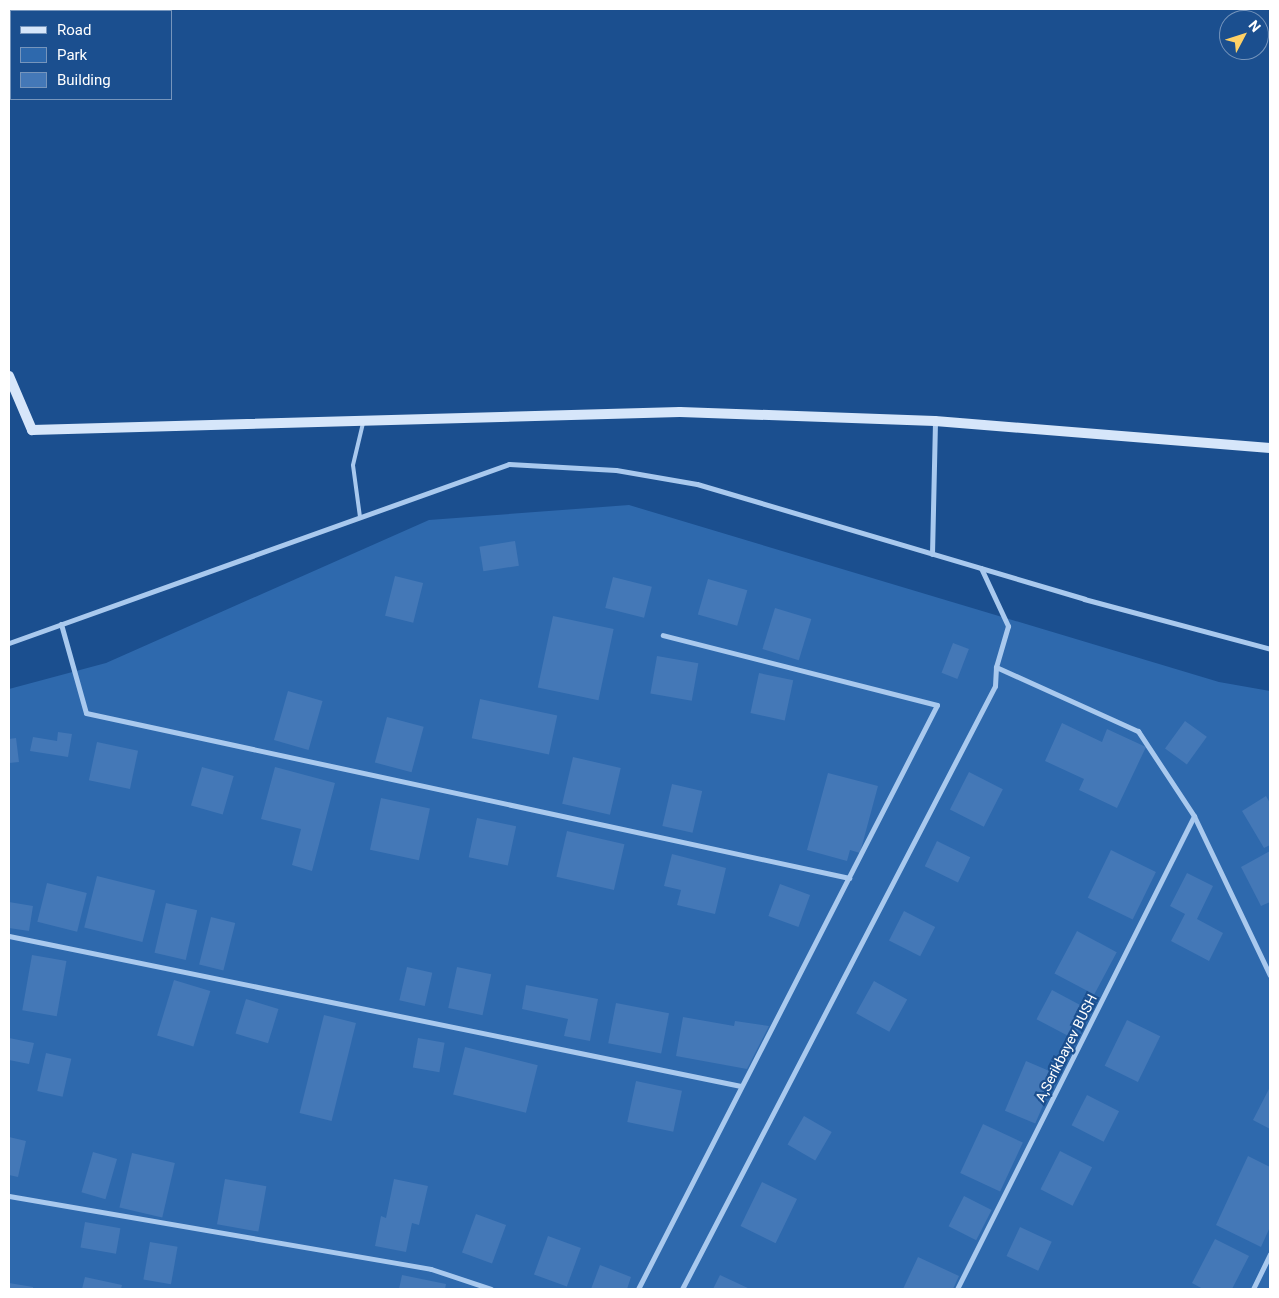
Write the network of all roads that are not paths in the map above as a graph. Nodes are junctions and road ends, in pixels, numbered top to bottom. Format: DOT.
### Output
graph roads {
  1 [pos="9,376"];
  2 [pos="364,418"];
  3 [pos="935,422"];
  4 [pos="1270,448"];
  5 [pos="360,517"];
  6 [pos="932,554"];
  7 [pos="981,568"];
  8 [pos="61,624"];
  9 [pos="664,635"];
  10 [pos="9,643"];
  11 [pos="1270,649"];
  12 [pos="996,667"];
  13 [pos="1194,816"];
  14 [pos="849,878"];
  15 [pos="9,936"];
  16 [pos="1270,974"];
  17 [pos="741,1086"];
  18 [pos="9,1196"];
  19 [pos="1270,1254"];
  20 [pos="491,1289"];
  21 [pos="638,1289"];
  22 [pos="682,1289"];
  23 [pos="957,1289"];
  24 [pos="1253,1289"];
  1 -- 2 [label="main road"];
  2 -- 3 [label="main road"];
  2 -- 5 [label="lane"];
  3 -- 4 [label="main road"];
  3 -- 6 [label="street"];
  5 -- 6 [label="street"];
  5 -- 8 [label="street"];
  6 -- 7 [label="street"];
  7 -- 11 [label="street"];
  7 -- 12 [label="street"];
  8 -- 10 [label="street"];
  8 -- 14 [label="street"];
  9 -- 14 [label="street"];
  12 -- 13 [label="street"];
  12 -- 22 [label="street"];
  13 -- 16 [label="street"];
  13 -- 23 [label="street, A,Serikbayev BUSH"];
  14 -- 17 [label="street"];
  15 -- 17 [label="street"];
  17 -- 21 [label="street"];
  18 -- 20 [label="street"];
  19 -- 24 [label="street"];
}
